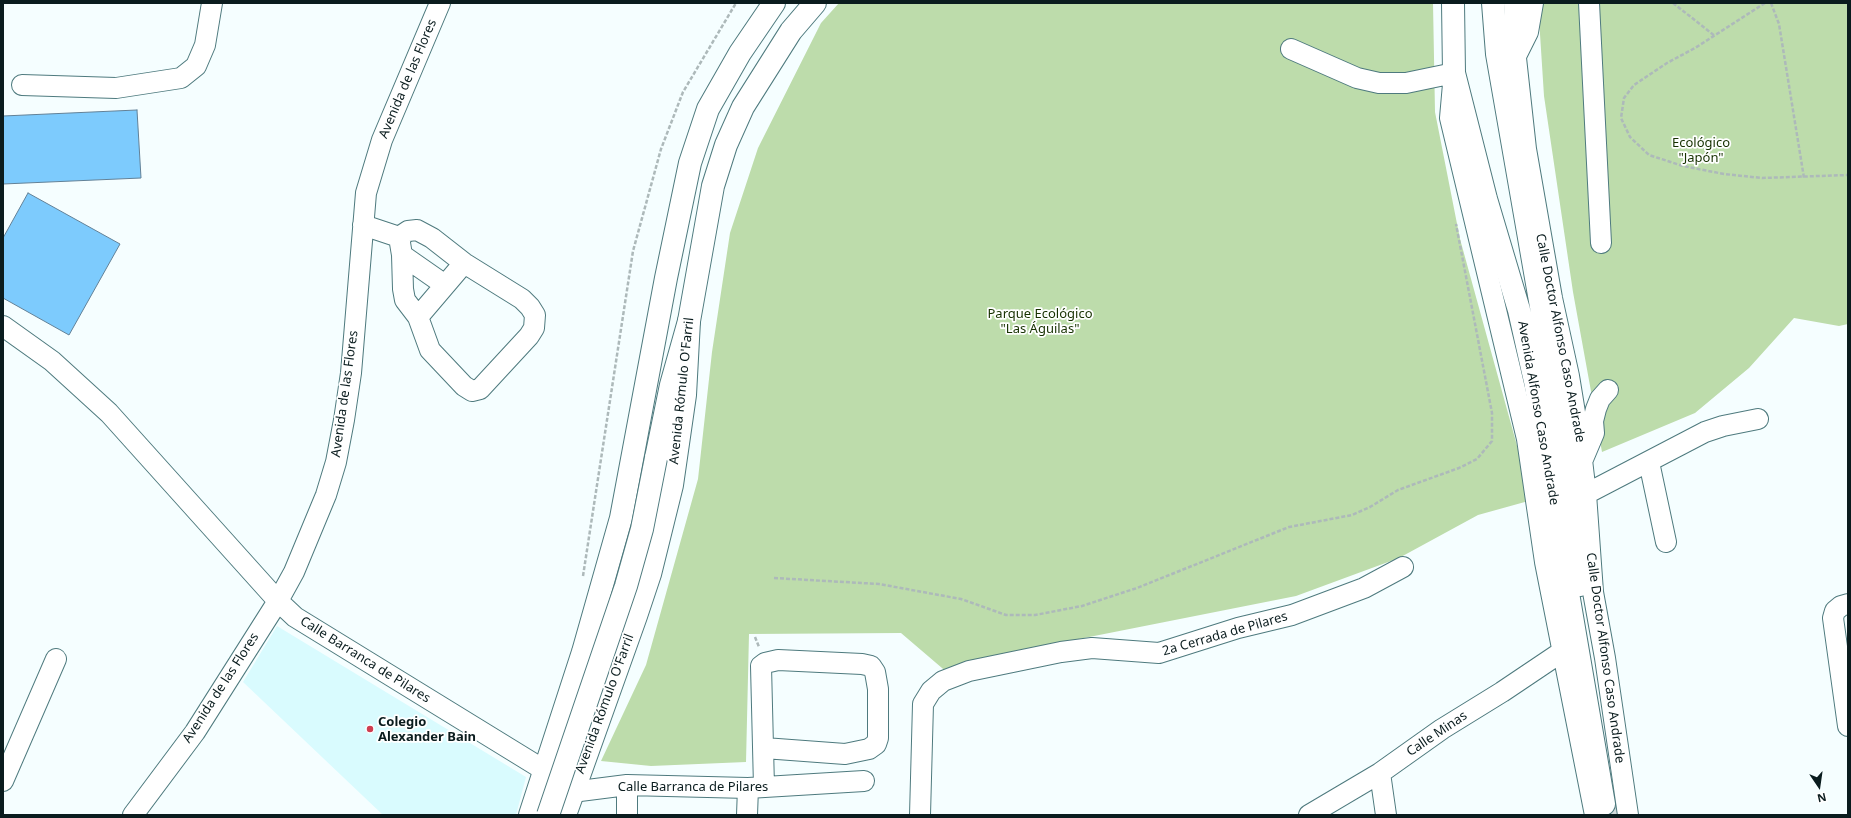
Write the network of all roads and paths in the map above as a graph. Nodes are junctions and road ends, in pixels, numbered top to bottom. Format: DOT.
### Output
graph roads {
  1 [pos="212,3"];
  2 [pos="440,3"];
  3 [pos="736,3"];
  4 [pos="774,3"];
  5 [pos="815,3"];
  6 [pos="1453,3"];
  7 [pos="1493,3"];
  8 [pos="1514,3"];
  9 [pos="1533,3"];
  10 [pos="1589,3"];
  11 [pos="1673,3"];
  12 [pos="1765,3"];
  13 [pos="1771,3"];
  14 [pos="1715,36"];
  15 [pos="1291,48"];
  16 [pos="1516,58"];
  17 [pos="1454,73"];
  18 [pos="22,85"];
  19 [pos="1848,175"];
  20 [pos="1804,178"];
  21 [pos="1531,184"];
  22 [pos="1524,209"];
  23 [pos="1455,222"];
  24 [pos="363,225"];
  25 [pos="1529,241"];
  26 [pos="1601,243"];
  27 [pos="401,246"];
  28 [pos="1545,258"];
  29 [pos="464,263"];
  30 [pos="445,285"];
  31 [pos="418,317"];
  32 [pos="689,321"];
  33 [pos="3,326"];
  34 [pos="1608,390"];
  35 [pos="1758,419"];
  36 [pos="1582,461"];
  37 [pos="1649,462"];
  38 [pos="1586,494"];
  39 [pos="1666,542"];
  40 [pos="1403,567"];
  41 [pos="774,578"];
  42 [pos="583,579"];
  43 [pos="278,601"];
  44 [pos="1848,604"];
  45 [pos="1563,650"];
  46 [pos="56,659"];
  47 [pos="1848,726"];
  48 [pos="764,748"];
  49 [pos="546,764"];
  50 [pos="581,768"];
  51 [pos="1380,773"];
  52 [pos="3,781"];
  53 [pos="864,781"];
  54 [pos="627,784"];
  55 [pos="756,787"];
  56 [pos="572,792"];
  57 [pos="1610,809"];
  58 [pos="133,815"];
  59 [pos="530,815"];
  60 [pos="548,815"];
  61 [pos="564,815"];
  62 [pos="627,815"];
  63 [pos="747,815"];
  64 [pos="920,815"];
  65 [pos="1309,815"];
  66 [pos="1386,815"];
  1 -- 18 [label="street"];
  2 -- 24 [label="street, Avenida de las Flores"];
  3 -- 42 [label="path"];
  4 -- 49 [label="main road"];
  5 -- 32 [label="main road, Avenida Rómulo O'Farril"];
  6 -- 17 [label="main road, Avenida Alfonso Caso Andrade"];
  7 -- 22 [label="main road, Avenida Alfonso Caso Andrade"];
  8 -- 16 [label="street, Calle Doctor Alfonso Caso Andrade"];
  9 -- 16 [label="street"];
  10 -- 26 [label="street"];
  11 -- 14 [label="path"];
  12 -- 14 [label="path"];
  13 -- 20 [label="path"];
  14 -- 20 [label="path"];
  15 -- 17 [label="street"];
  16 -- 21 [label="street, Calle Doctor Alfonso Caso Andrade"];
  17 -- 45 [label="street"];
  17 -- 57 [label="main road, Avenida Alfonso Caso Andrade"];
  19 -- 20 [label="path"];
  21 -- 22 [label="main road"];
  21 -- 28 [label="street, Calle Doctor Alfonso Caso Andrade"];
  22 -- 25 [label="main road, Avenida Alfonso Caso Andrade"];
  23 -- 41 [label="path"];
  24 -- 27 [label="street"];
  24 -- 43 [label="street, Avenida de las Flores"];
  25 -- 28 [label="main road"];
  25 -- 57 [label="main road, Avenida Alfonso Caso Andrade"];
  27 -- 29 [label="street"];
  27 -- 30 [label="street"];
  27 -- 31 [label="street"];
  28 -- 36 [label="street, Calle Doctor Alfonso Caso Andrade"];
  29 -- 30 [label="street"];
  29 -- 31 [label="street"];
  30 -- 31 [label="street"];
  32 -- 50 [label="main road, Avenida Rómulo O'Farril"];
  32 -- 60 [label="main road, bridge"];
  33 -- 43 [label="street, Calle Barranca de Pilares"];
  34 -- 36 [label="street"];
  35 -- 37 [label="street"];
  36 -- 38 [label="street, Calle Doctor Alfonso Caso Andrade"];
  37 -- 38 [label="street"];
  37 -- 39 [label="street"];
  38 -- 57 [label="street, Calle Doctor Alfonso Caso Andrade"];
  40 -- 64 [label="street, 2a Cerrada de Pilares"];
  43 -- 49 [label="street, Calle Barranca de Pilares"];
  43 -- 58 [label="street, Avenida de las Flores"];
  44 -- 47 [label="street"];
  45 -- 51 [label="street, Calle Minas"];
  45 -- 57 [label="street"];
  46 -- 52 [label="street"];
  48 -- 48 [label="street"];
  48 -- 55 [label="street"];
  49 -- 50 [label="main road"];
  49 -- 56 [label="street, Calle Barranca de Pilares"];
  49 -- 59 [label="main road"];
  50 -- 56 [label="main road, Avenida Rómulo O'Farril"];
  51 -- 65 [label="street, Calle Minas"];
  51 -- 66 [label="street"];
  53 -- 55 [label="street, Calle Barranca de Pilares"];
  54 -- 55 [label="street, Calle Barranca de Pilares"];
  54 -- 56 [label="street, Calle Barranca de Pilares"];
  54 -- 62 [label="street"];
  55 -- 63 [label="street"];
  56 -- 61 [label="main road, Avenida Rómulo O'Farril"];
}
